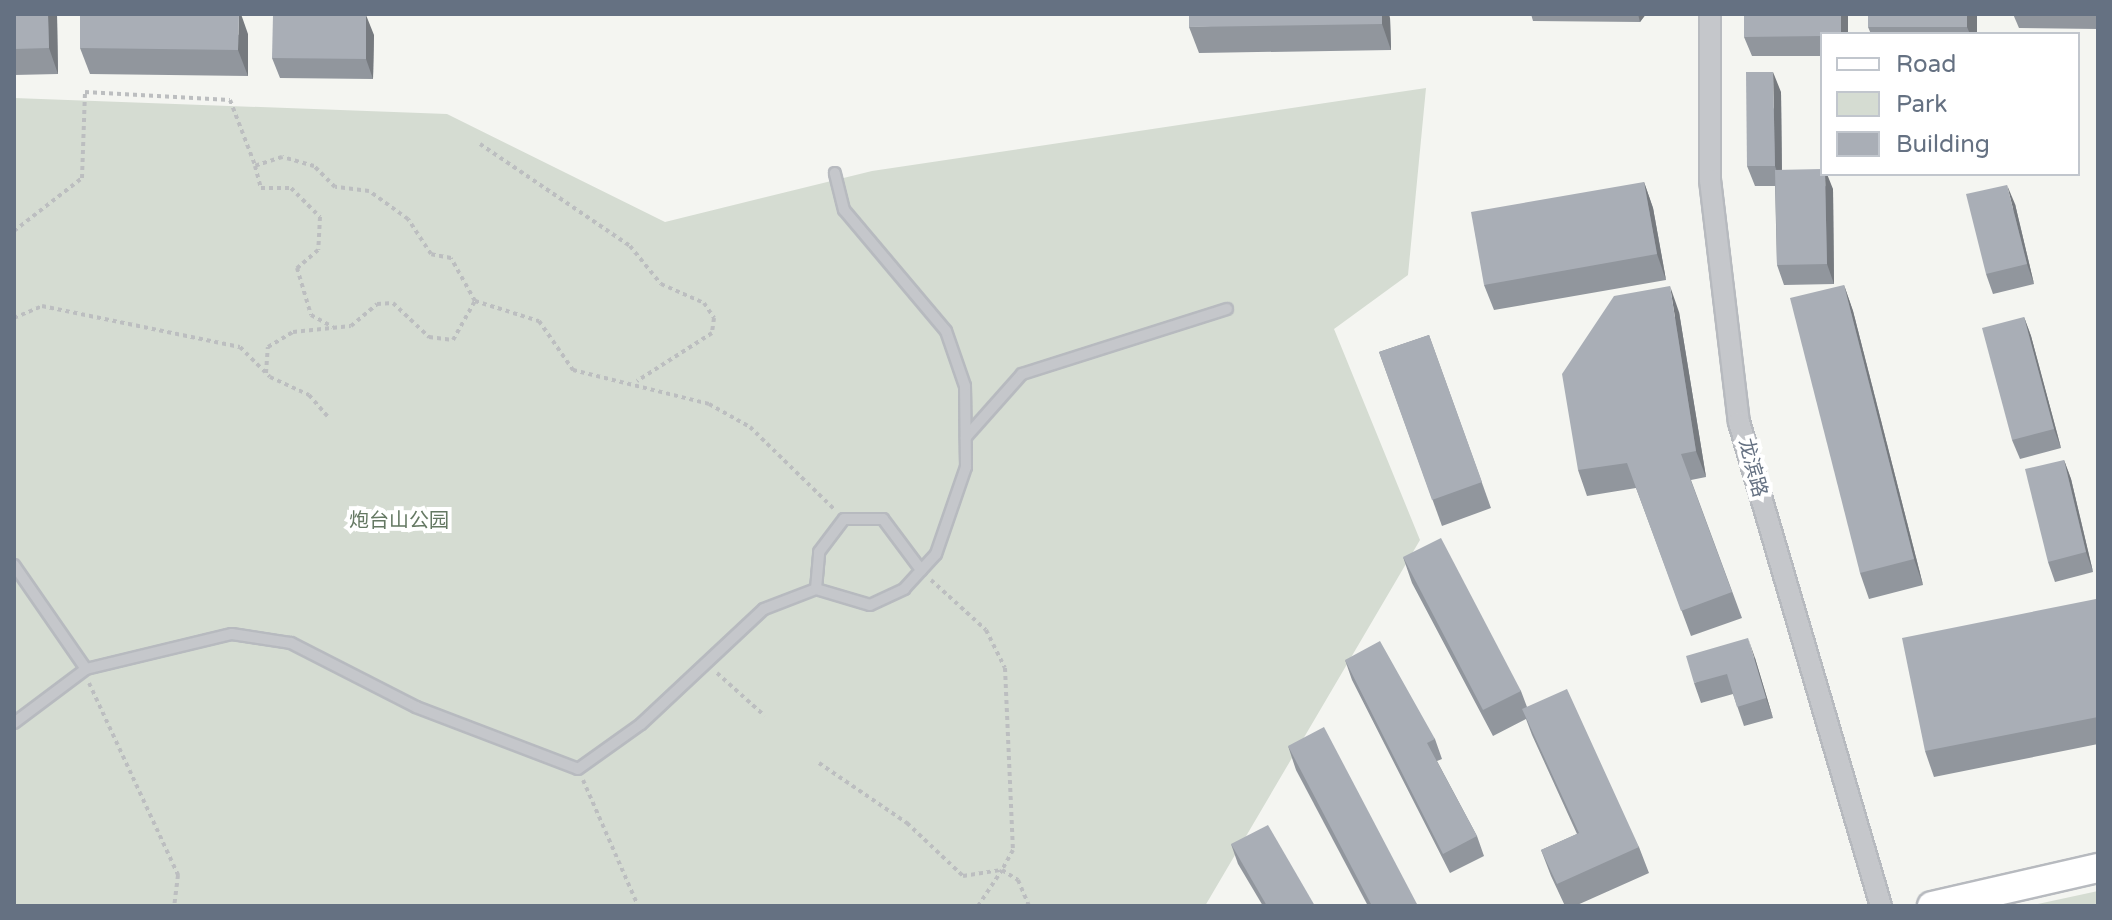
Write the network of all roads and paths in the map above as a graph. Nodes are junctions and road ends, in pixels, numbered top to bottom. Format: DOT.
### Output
graph roads {
  1 [pos="1710,14"];
  2 [pos="480,144"];
  3 [pos="255,166"];
  4 [pos="835,173"];
  5 [pos="14,231"];
  6 [pos="475,301"];
  7 [pos="1227,309"];
  8 [pos="14,318"];
  9 [pos="333,327"];
  10 [pos="266,373"];
  11 [pos="637,381"];
  12 [pos="328,417"];
  13 [pos="966,437"];
  14 [pos="844,519"];
  15 [pos="14,565"];
  16 [pos="921,570"];
  17 [pos="816,589"];
  18 [pos="706,663"];
  19 [pos="86,669"];
  20 [pos="765,716"];
  21 [pos="14,723"];
  22 [pos="819,763"];
  23 [pos="578,769"];
  24 [pos="2098,868"];
  25 [pos="1002,870"];
  26 [pos="174,906"];
  27 [pos="638,906"];
  28 [pos="978,906"];
  29 [pos="1029,906"];
  30 [pos="1881,906"];
  31 [pos="1932,906"];
  1 -- 30 [label="street, 龙滨路"];
  2 -- 11 [label="path"];
  3 -- 5 [label="path"];
  3 -- 6 [label="path"];
  3 -- 9 [label="path"];
  4 -- 13 [label="lane"];
  6 -- 9 [label="path"];
  6 -- 11 [label="path"];
  7 -- 13 [label="lane"];
  8 -- 10 [label="path"];
  9 -- 10 [label="path"];
  10 -- 12 [label="path"];
  11 -- 14 [label="path"];
  13 -- 16 [label="lane"];
  14 -- 16 [label="lane"];
  14 -- 17 [label="lane"];
  15 -- 19 [label="lane"];
  16 -- 17 [label="lane"];
  16 -- 25 [label="path"];
  17 -- 18 [label="lane"];
  18 -- 20 [label="path"];
  18 -- 23 [label="lane"];
  19 -- 21 [label="lane"];
  19 -- 23 [label="lane"];
  19 -- 26 [label="path"];
  22 -- 25 [label="path"];
  23 -- 27 [label="path"];
  24 -- 31 [label="main road"];
  25 -- 28 [label="path"];
  25 -- 29 [label="path"];
}
